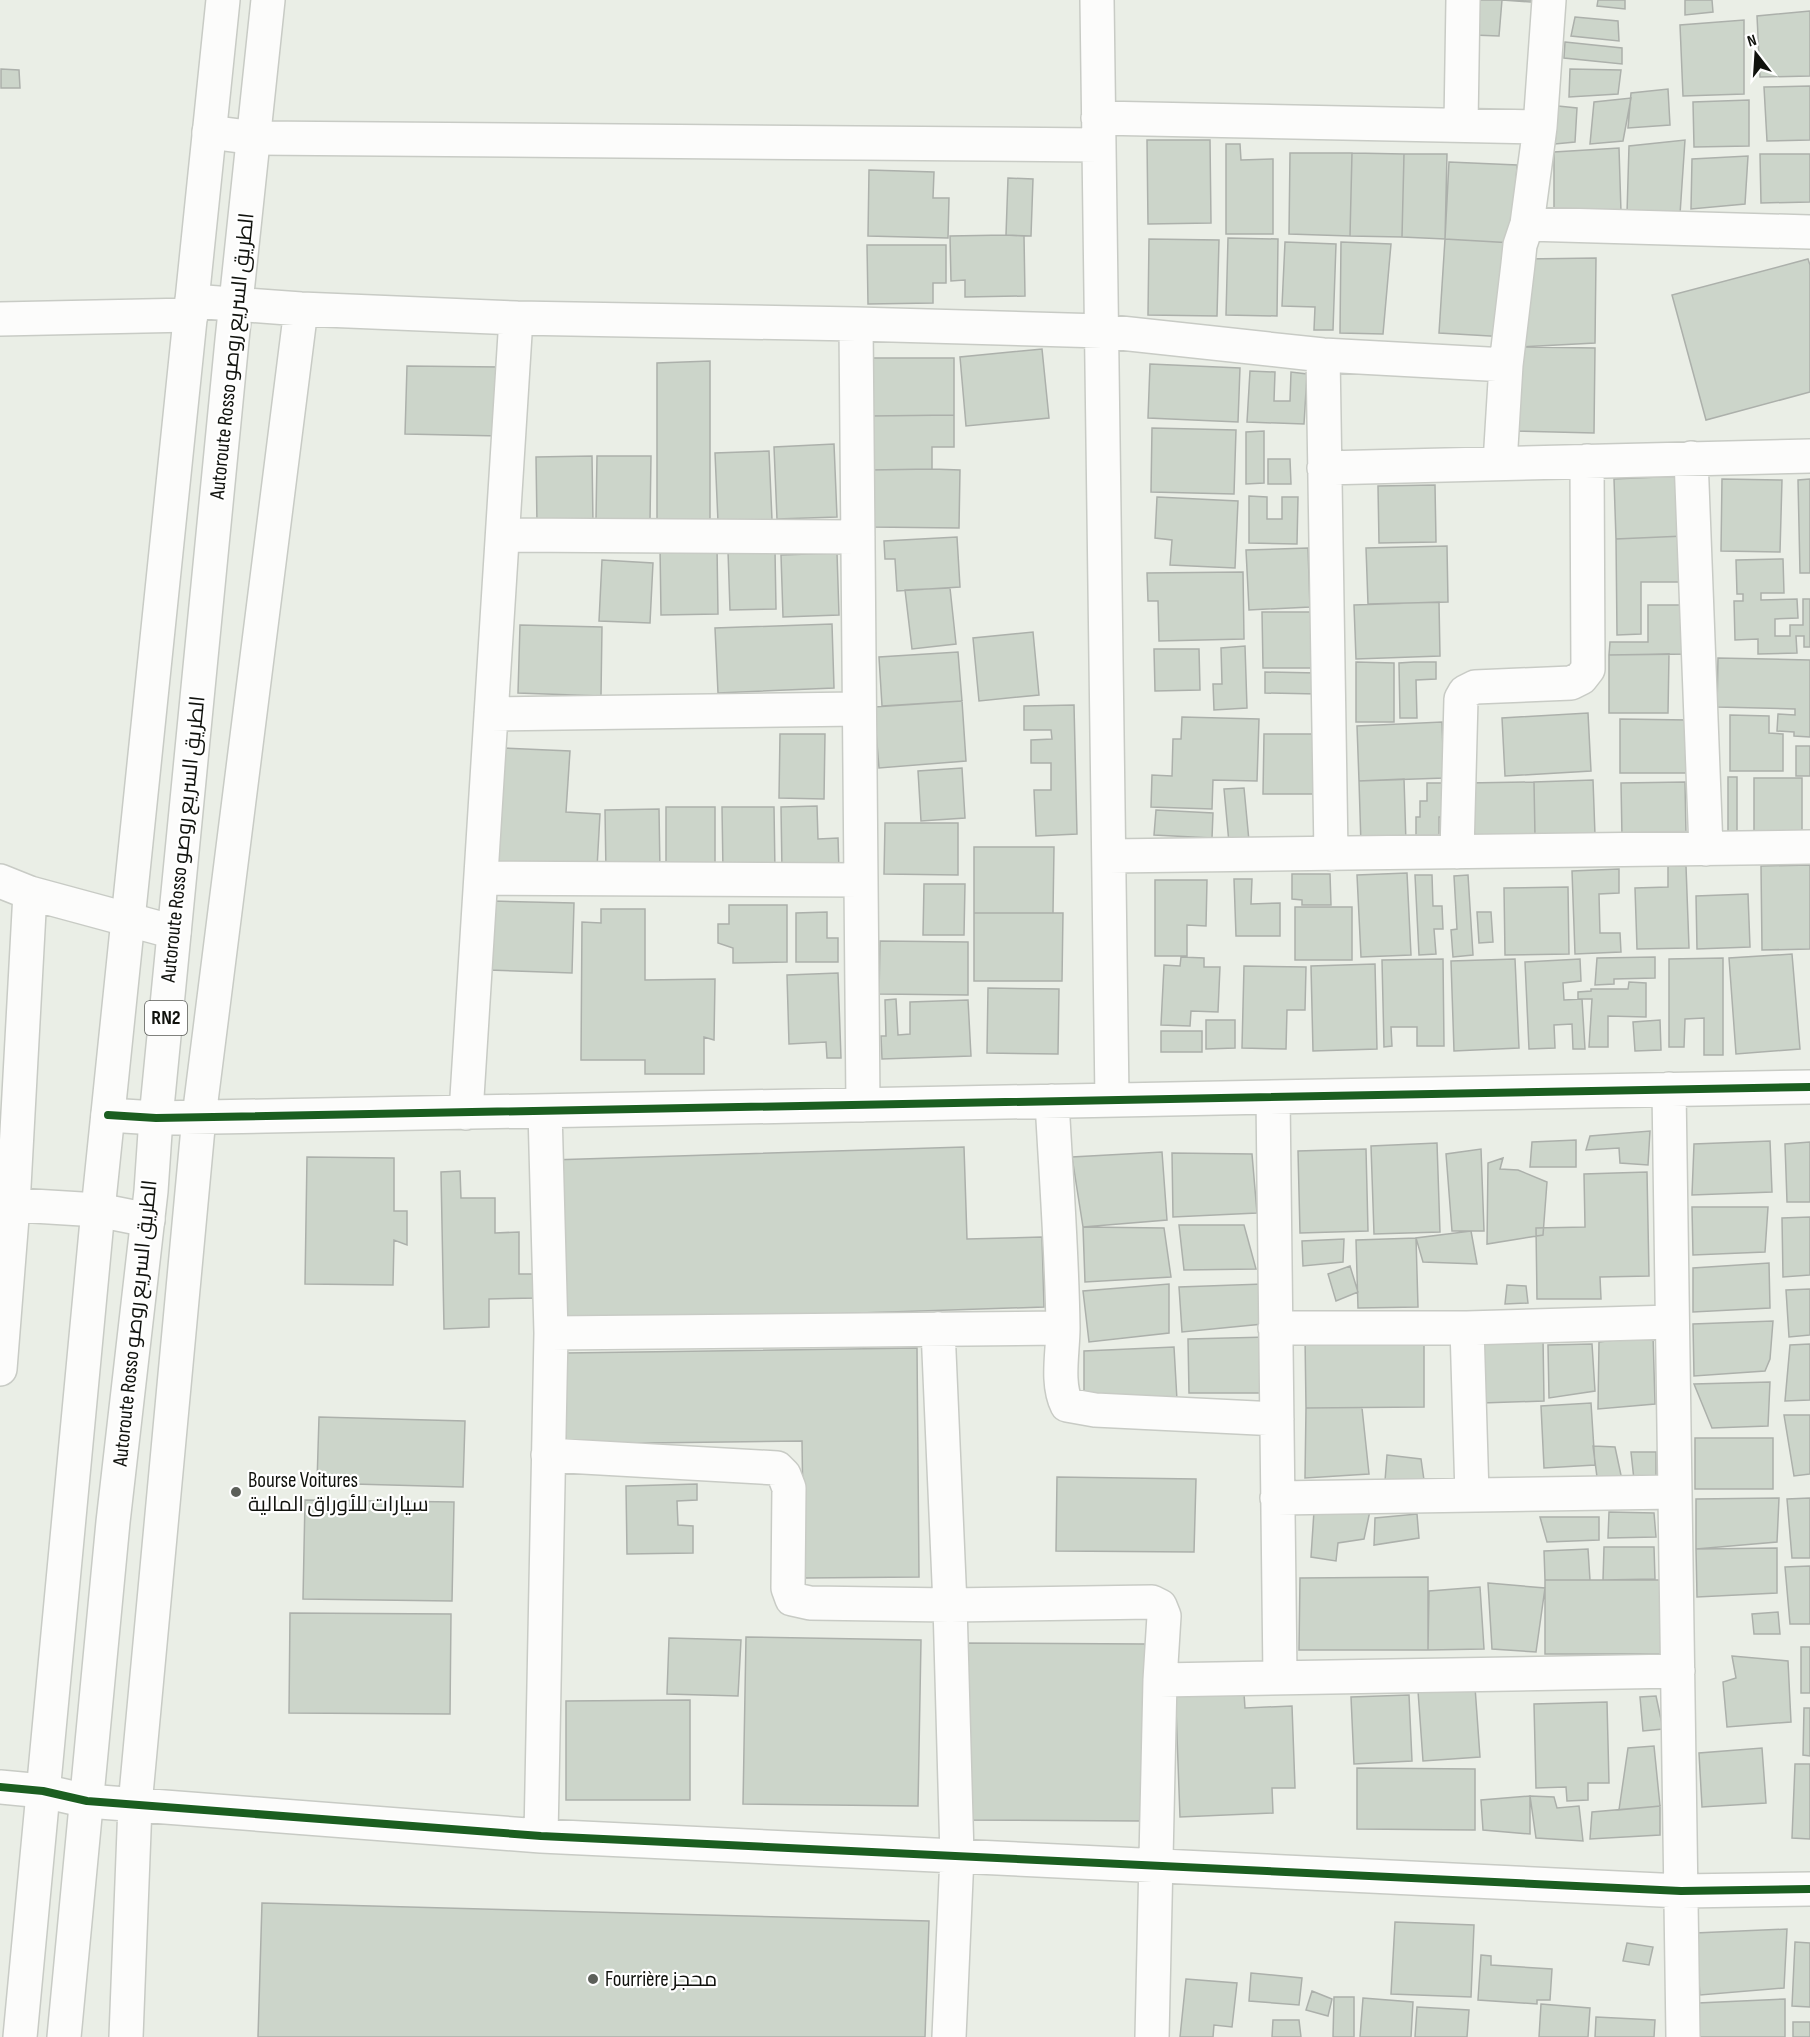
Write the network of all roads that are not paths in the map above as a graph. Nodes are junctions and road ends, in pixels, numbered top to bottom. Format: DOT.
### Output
graph roads {
  1 [pos="223,0"];
  2 [pos="268,0"];
  3 [pos="1097,0"];
  4 [pos="1463,0"];
  5 [pos="1549,0"];
  6 [pos="1461,124"];
  7 [pos="1540,127"];
  8 [pos="1098,131"];
  9 [pos="209,132"];
  10 [pos="255,138"];
  11 [pos="1527,224"];
  12 [pos="1810,232"];
  13 [pos="236,305"];
  14 [pos="191,308"];
  15 [pos="301,309"];
  16 [pos="516,318"];
  17 [pos="0,319"];
  18 [pos="856,324"];
  19 [pos="1102,331"];
  20 [pos="1323,355"];
  21 [pos="1506,365"];
  22 [pos="1810,456"];
  23 [pos="1691,458"];
  24 [pos="1587,461"];
  25 [pos="1500,463"];
  26 [pos="1324,468"];
  27 [pos="503,535"];
  28 [pos="858,537"];
  29 [pos="859,709"];
  30 [pos="491,714"];
  31 [pos="1810,848"];
  32 [pos="1706,849"];
  33 [pos="1457,852"];
  34 [pos="1331,854"];
  35 [pos="1109,856"];
  36 [pos="481,878"];
  37 [pos="861,880"];
  38 [pos="15,887"];
  39 [pos="128,921"];
  40 [pos="174,932"];
  41 [pos="1810,1087"];
  42 [pos="1669,1089"];
  43 [pos="1273,1097"];
  44 [pos="1112,1100"];
  45 [pos="1052,1101"];
  46 [pos="863,1105"];
  47 [pos="545,1111"];
  48 [pos="466,1113"];
  49 [pos="108,1115"];
  50 [pos="199,1117"];
  51 [pos="156,1118"];
  52 [pos="7,1204"];
  53 [pos="98,1210"];
  54 [pos="148,1220"];
  55 [pos="1672,1322"];
  56 [pos="1063,1328"];
  57 [pos="1275,1328"];
  58 [pos="1467,1328"];
  59 [pos="938,1329"];
  60 [pos="551,1333"];
  61 [pos="0,1369"];
  62 [pos="1276,1419"];
  63 [pos="548,1455"];
  64 [pos="1675,1492"];
  65 [pos="1472,1495"];
  66 [pos="1277,1498"];
  67 [pos="950,1605"];
  68 [pos="1678,1671"];
  69 [pos="1280,1677"];
  70 [pos="1160,1680"];
  71 [pos="0,1787"];
  72 [pos="43,1791"];
  73 [pos="87,1801"];
  74 [pos="135,1805"];
  75 [pos="541,1836"];
  76 [pos="957,1856"];
  77 [pos="1155,1866"];
  78 [pos="1810,1889"];
  79 [pos="1682,1891"];
  80 [pos="20,2037"];
  81 [pos="64,2037"];
  82 [pos="126,2037"];
  83 [pos="949,2037"];
  84 [pos="1152,2037"];
  85 [pos="1683,2037"];
  1 -- 9 [label="main road, RN2"];
  2 -- 10 [label="main road, Autoroute Rosso الطريق السريع روصو / RN2"];
  3 -- 8 [label="main road"];
  4 -- 6 [label="main road"];
  5 -- 7 [label="main road"];
  6 -- 7 [label="main road"];
  6 -- 8 [label="main road"];
  7 -- 11 [label="main road"];
  8 -- 10 [label="main road"];
  8 -- 19 [label="main road"];
  9 -- 10 [label="main road"];
  9 -- 14 [label="main road, RN2"];
  10 -- 13 [label="main road, Autoroute Rosso الطريق السريع روصو / RN2"];
  11 -- 12 [label="main road"];
  11 -- 21 [label="main road"];
  13 -- 14 [label="main road"];
  13 -- 15 [label="main road"];
  13 -- 40 [label="main road, Autoroute Rosso الطريق السريع روصو / RN2"];
  14 -- 17 [label="main road"];
  14 -- 39 [label="main road, RN2"];
  15 -- 16 [label="main road"];
  15 -- 50 [label="main road"];
  16 -- 18 [label="main road"];
  16 -- 27 [label="main road"];
  18 -- 19 [label="main road"];
  18 -- 28 [label="main road"];
  19 -- 20 [label="main road"];
  19 -- 35 [label="main road"];
  20 -- 21 [label="main road"];
  20 -- 26 [label="main road"];
  21 -- 25 [label="main road"];
  22 -- 23 [label="main road"];
  23 -- 24 [label="main road"];
  23 -- 32 [label="main road"];
  24 -- 25 [label="main road"];
  24 -- 33 [label="main road"];
  25 -- 26 [label="main road"];
  26 -- 34 [label="main road"];
  27 -- 28 [label="main road"];
  27 -- 30 [label="main road"];
  28 -- 29 [label="main road"];
  29 -- 30 [label="main road"];
  29 -- 37 [label="main road"];
  30 -- 36 [label="main road"];
  31 -- 32 [label="main road"];
  32 -- 33 [label="main road"];
  33 -- 34 [label="main road"];
  34 -- 35 [label="main road"];
  35 -- 44 [label="main road"];
  36 -- 37 [label="main road"];
  36 -- 48 [label="main road"];
  37 -- 46 [label="main road"];
  38 -- 39 [label="main road"];
  38 -- 52 [label="main road"];
  39 -- 40 [label="main road"];
  39 -- 49 [label="main road, RN2"];
  40 -- 51 [label="main road, Autoroute Rosso الطريق السريع روصو / RN2"];
  41 -- 42 [label="main road"];
  42 -- 43 [label="main road"];
  42 -- 55 [label="main road"];
  43 -- 44 [label="main road"];
  43 -- 57 [label="main road"];
  44 -- 45 [label="main road"];
  45 -- 46 [label="main road"];
  45 -- 56 [label="main road"];
  46 -- 47 [label="main road"];
  47 -- 48 [label="main road"];
  47 -- 60 [label="main road"];
  48 -- 50 [label="main road"];
  49 -- 51 [label="main road"];
  49 -- 53 [label="main road, RN2"];
  50 -- 51 [label="main road"];
  50 -- 74 [label="main road"];
  51 -- 54 [label="main road, Autoroute Rosso الطريق السريع روصو / RN2"];
  52 -- 53 [label="main road"];
  52 -- 61 [label="main road"];
  53 -- 54 [label="main road"];
  53 -- 72 [label="main road, RN2"];
  54 -- 73 [label="main road, Autoroute Rosso الطريق السريع روصو / RN2"];
  55 -- 58 [label="main road"];
  55 -- 64 [label="main road"];
  56 -- 59 [label="main road"];
  56 -- 62 [label="main road"];
  57 -- 58 [label="main road"];
  57 -- 62 [label="main road"];
  58 -- 65 [label="main road"];
  59 -- 60 [label="main road"];
  59 -- 67 [label="main road"];
  60 -- 63 [label="main road"];
  62 -- 66 [label="main road"];
  63 -- 67 [label="main road"];
  63 -- 75 [label="main road"];
  64 -- 65 [label="main road"];
  64 -- 68 [label="main road"];
  65 -- 66 [label="main road"];
  66 -- 69 [label="main road"];
  67 -- 70 [label="main road"];
  67 -- 76 [label="main road"];
  68 -- 69 [label="main road"];
  68 -- 79 [label="main road"];
  69 -- 70 [label="main road"];
  70 -- 77 [label="main road"];
  71 -- 72 [label="main road"];
  72 -- 73 [label="main road"];
  72 -- 80 [label="main road, RN2"];
  73 -- 74 [label="main road"];
  73 -- 81 [label="main road, Autoroute Rosso الطريق السريع روصو / RN2"];
  74 -- 75 [label="main road"];
  74 -- 82 [label="main road"];
  75 -- 76 [label="main road"];
  76 -- 77 [label="main road"];
  76 -- 83 [label="main road"];
  77 -- 79 [label="main road"];
  77 -- 84 [label="main road"];
  78 -- 79 [label="main road"];
  79 -- 85 [label="main road"];
}
